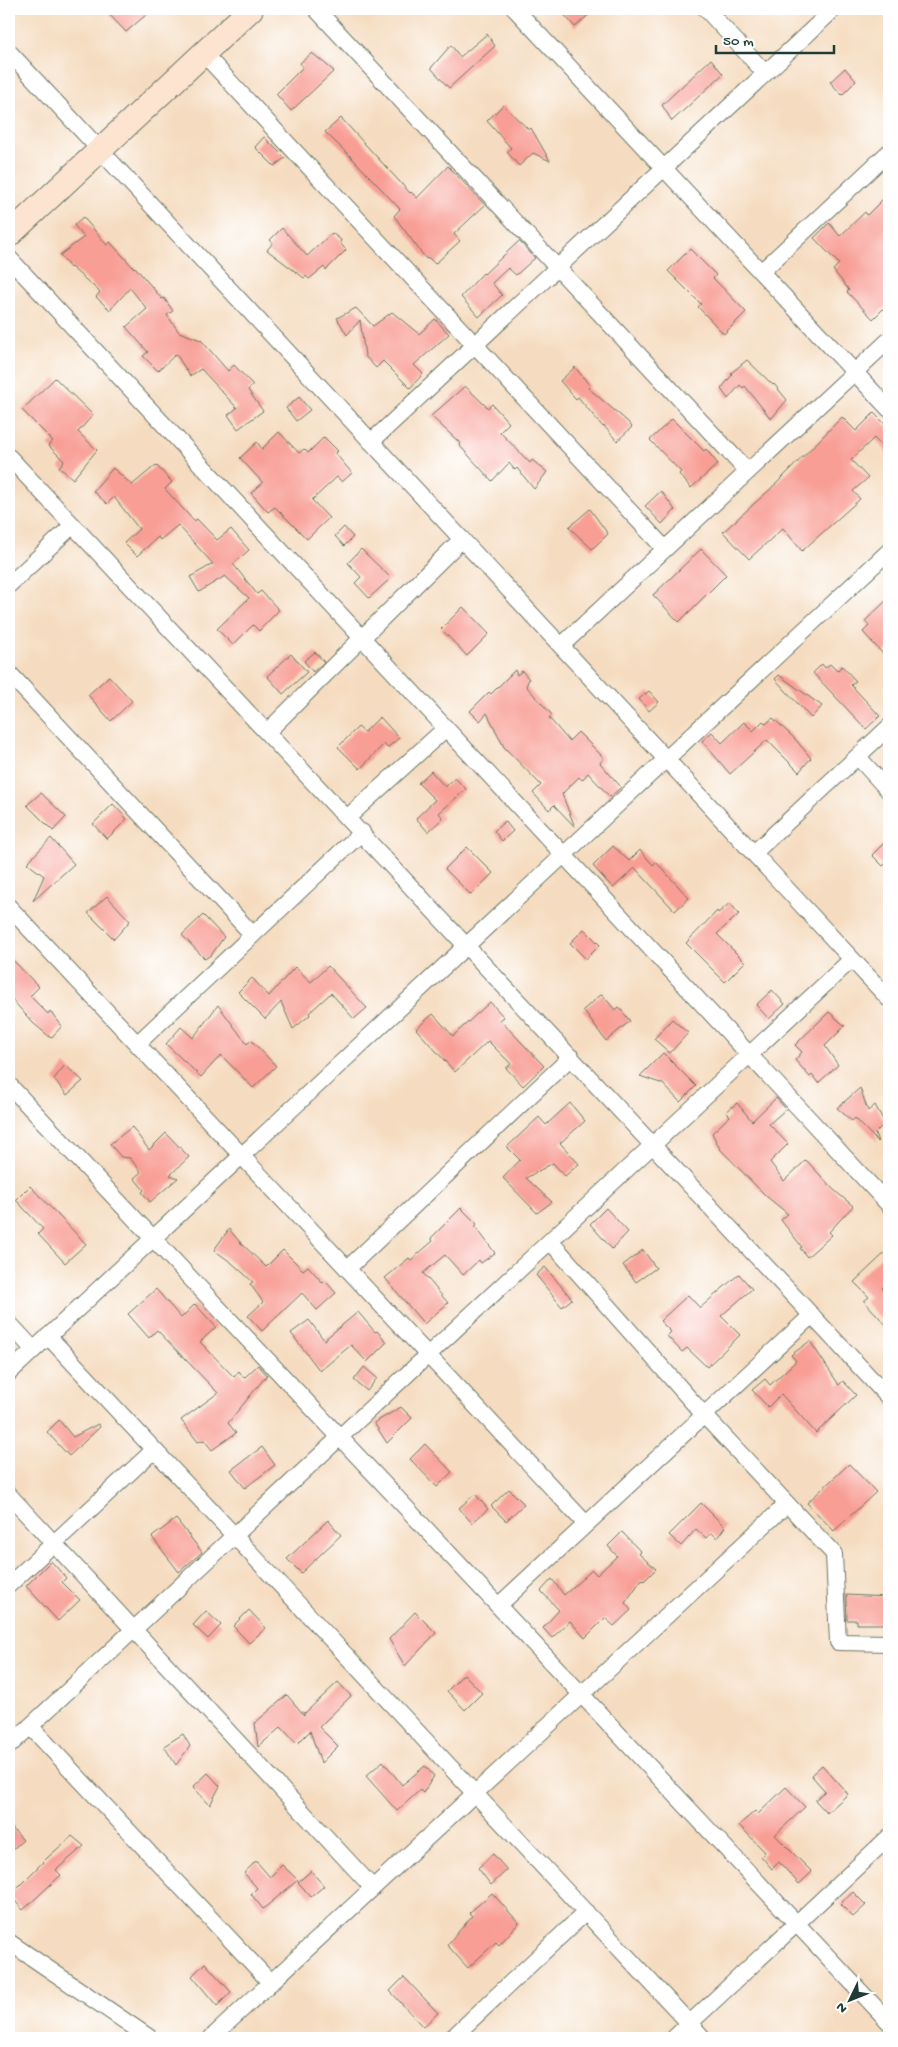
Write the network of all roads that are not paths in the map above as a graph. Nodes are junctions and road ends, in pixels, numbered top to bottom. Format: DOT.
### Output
graph roads {
  1 [pos="251,9"];
  2 [pos="316,9"];
  3 [pos="515,9"];
  4 [pos="706,9"];
  5 [pos="834,9"];
  6 [pos="9,52"];
  7 [pos="203,53"];
  8 [pos="766,73"];
  9 [pos="100,150"];
  10 [pos="889,152"];
  11 [pos="664,168"];
  12 [pos="9,235"];
  13 [pos="9,258"];
  14 [pos="557,268"];
  15 [pos="761,272"];
  16 [pos="889,340"];
  17 [pos="475,344"];
  18 [pos="855,372"];
  19 [pos="889,409"];
  20 [pos="371,442"];
  21 [pos="9,457"];
  22 [pos="748,472"];
  23 [pos="73,525"];
  24 [pos="462,539"];
  25 [pos="665,549"];
  26 [pos="889,551"];
  27 [pos="9,586"];
  28 [pos="361,637"];
  29 [pos="561,646"];
  30 [pos="9,673"];
  31 [pos="889,727"];
  32 [pos="446,728"];
  33 [pos="267,732"];
  34 [pos="858,757"];
  35 [pos="666,759"];
  36 [pos="889,791"];
  37 [pos="347,818"];
  38 [pos="362,832"];
  39 [pos="754,853"];
  40 [pos="564,855"];
  41 [pos="9,907"];
  42 [pos="252,934"];
  43 [pos="466,946"];
  44 [pos="852,959"];
  45 [pos="889,999"];
  46 [pos="137,1044"];
  47 [pos="749,1054"];
  48 [pos="571,1057"];
  49 [pos="9,1085"];
  50 [pos="653,1144"];
  51 [pos="242,1156"];
  52 [pos="889,1205"];
  53 [pos="153,1238"];
  54 [pos="550,1241"];
  55 [pos="347,1269"];
  56 [pos="812,1316"];
  57 [pos="9,1323"];
  58 [pos="48,1336"];
  59 [pos="34,1350"];
  60 [pos="428,1354"];
  61 [pos="9,1373"];
  62 [pos="889,1398"];
  63 [pos="704,1415"];
  64 [pos="340,1437"];
  65 [pos="154,1450"];
  66 [pos="9,1495"];
  67 [pos="787,1504"];
  68 [pos="586,1524"];
  69 [pos="234,1535"];
  70 [pos="54,1543"];
  71 [pos="9,1585"];
  72 [pos="498,1606"];
  73 [pos="134,1629"];
  74 [pos="889,1643"];
  75 [pos="581,1694"];
  76 [pos="30,1726"];
  77 [pos="9,1746"];
  78 [pos="475,1793"];
  79 [pos="889,1837"];
  80 [pos="373,1888"];
  81 [pos="586,1912"];
  82 [pos="797,1924"];
  83 [pos="9,1942"];
  84 [pos="270,1983"];
  85 [pos="889,2022"];
  86 [pos="690,2024"];
  87 [pos="150,2038"];
  88 [pos="211,2038"];
  89 [pos="452,2038"];
  90 [pos="674,2038"];
  91 [pos="704,2038"];
  1 -- 7 [label="street"];
  2 -- 14 [label="street"];
  3 -- 11 [label="street"];
  4 -- 8 [label="street"];
  5 -- 8 [label="street"];
  6 -- 9 [label="street"];
  7 -- 9 [label="street"];
  7 -- 17 [label="street"];
  8 -- 11 [label="street"];
  9 -- 12 [label="street"];
  9 -- 20 [label="street"];
  10 -- 15 [label="street"];
  11 -- 14 [label="street"];
  11 -- 15 [label="street"];
  13 -- 28 [label="street"];
  14 -- 17 [label="street"];
  14 -- 22 [label="street"];
  15 -- 18 [label="street"];
  16 -- 18 [label="street"];
  17 -- 20 [label="street"];
  17 -- 25 [label="street"];
  18 -- 19 [label="street"];
  18 -- 22 [label="street"];
  20 -- 24 [label="street"];
  21 -- 23 [label="street"];
  22 -- 25 [label="street"];
  23 -- 27 [label="street"];
  23 -- 33 [label="street"];
  24 -- 28 [label="street"];
  24 -- 29 [label="street"];
  25 -- 29 [label="street"];
  26 -- 35 [label="street"];
  28 -- 32 [label="street"];
  28 -- 33 [label="street"];
  29 -- 35 [label="street"];
  30 -- 42 [label="street"];
  31 -- 34 [label="street"];
  32 -- 37 [label="street"];
  32 -- 40 [label="street"];
  33 -- 37 [label="street"];
  34 -- 36 [label="street"];
  34 -- 39 [label="street"];
  35 -- 39 [label="street"];
  35 -- 40 [label="street"];
  37 -- 38 [label="street"];
  38 -- 42 [label="street"];
  38 -- 43 [label="street"];
  39 -- 44 [label="street"];
  40 -- 43 [label="street"];
  40 -- 47 [label="street"];
  41 -- 46 [label="street"];
  42 -- 46 [label="street"];
  43 -- 48 [label="street"];
  43 -- 51 [label="street"];
  44 -- 45 [label="street"];
  44 -- 47 [label="street"];
  46 -- 51 [label="street"];
  47 -- 50 [label="street"];
  47 -- 52 [label="street"];
  48 -- 50 [label="street"];
  48 -- 55 [label="street"];
  49 -- 53 [label="street"];
  50 -- 54 [label="street"];
  50 -- 56 [label="street"];
  51 -- 53 [label="street"];
  51 -- 55 [label="street"];
  53 -- 58 [label="street"];
  53 -- 64 [label="street"];
  54 -- 60 [label="street"];
  54 -- 63 [label="street"];
  55 -- 60 [label="street"];
  56 -- 62 [label="street"];
  56 -- 63 [label="street"];
  57 -- 59 [label="street"];
  58 -- 59 [label="street"];
  58 -- 65 [label="street"];
  59 -- 61 [label="street"];
  60 -- 64 [label="street"];
  60 -- 68 [label="street"];
  63 -- 67 [label="street"];
  63 -- 68 [label="street"];
  64 -- 69 [label="street"];
  64 -- 72 [label="street"];
  65 -- 69 [label="street"];
  65 -- 70 [label="street"];
  66 -- 70 [label="street"];
  67 -- 74 [label="street"];
  67 -- 75 [label="street"];
  68 -- 72 [label="street"];
  69 -- 73 [label="street"];
  69 -- 78 [label="street"];
  70 -- 71 [label="street"];
  70 -- 73 [label="street"];
  72 -- 75 [label="street"];
  73 -- 76 [label="street"];
  73 -- 80 [label="street"];
  75 -- 78 [label="street"];
  75 -- 82 [label="street"];
  76 -- 77 [label="street"];
  76 -- 84 [label="street"];
  78 -- 80 [label="street"];
  78 -- 81 [label="street"];
  79 -- 82 [label="street"];
  80 -- 84 [label="street"];
  81 -- 86 [label="street"];
  81 -- 89 [label="street"];
  82 -- 85 [label="street"];
  82 -- 86 [label="street"];
  83 -- 87 [label="street"];
  84 -- 88 [label="street"];
  86 -- 90 [label="street"];
  86 -- 91 [label="street"];
}
